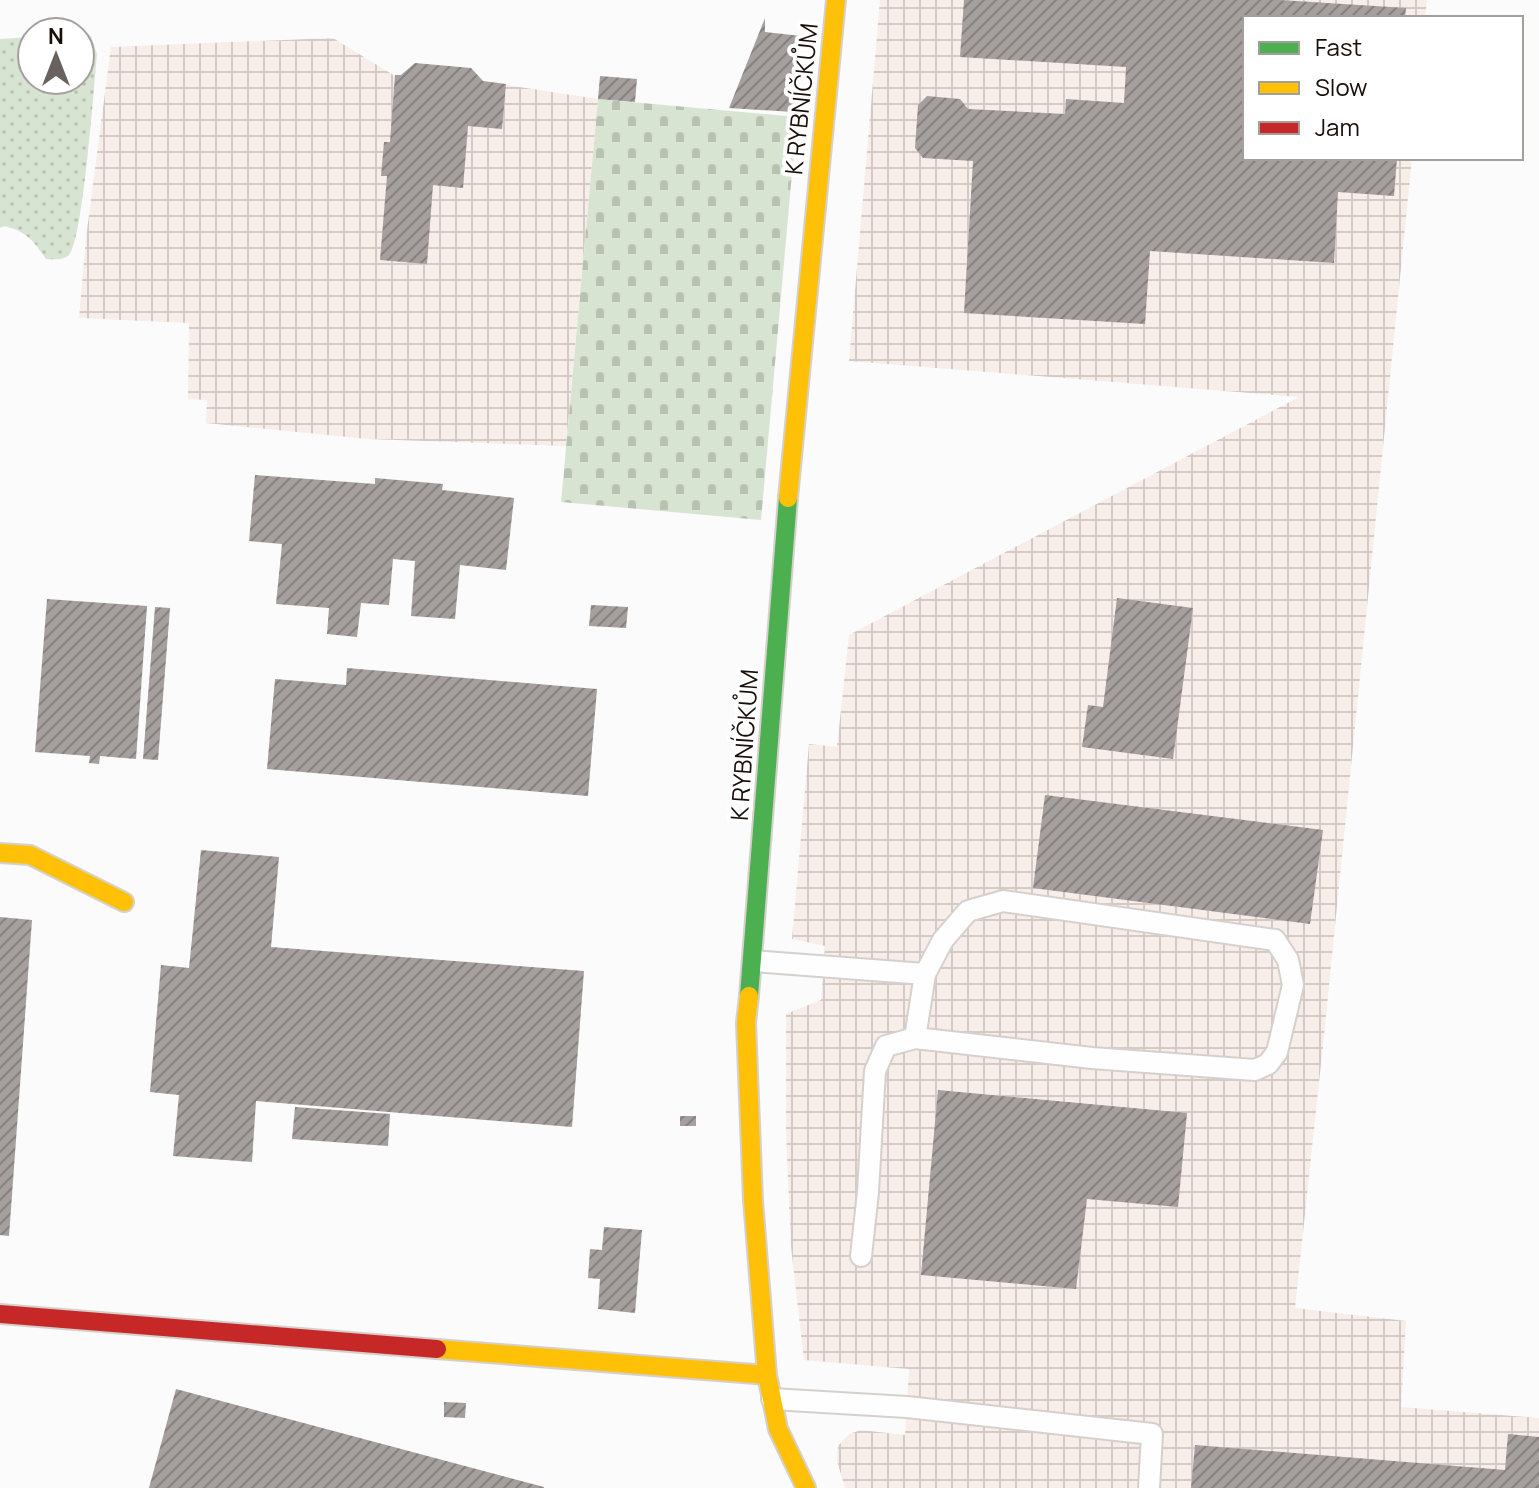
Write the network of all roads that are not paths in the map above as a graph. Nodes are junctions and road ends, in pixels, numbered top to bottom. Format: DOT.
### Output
graph roads {
  1 [pos="836,0"];
  2 [pos="0,853"];
  3 [pos="124,902"];
  4 [pos="753,961"];
  5 [pos="925,974"];
  6 [pos="915,1038"];
  7 [pos="861,1256"];
  8 [pos="0,1314"];
  9 [pos="767,1375"];
  10 [pos="772,1399"];
  11 [pos="806,1488"];
  12 [pos="1149,1488"];
  1 -- 4 [label="street, K RYBNÍČKŮM"];
  2 -- 3 [label="street"];
  4 -- 5 [label="lane"];
  4 -- 9 [label="street, K RYBNÍČKŮM"];
  5 -- 6 [label="lane"];
  5 -- 6 [label="lane"];
  6 -- 7 [label="lane"];
  8 -- 9 [label="street"];
  9 -- 10 [label="street, K RYBNÍČKŮM"];
  10 -- 11 [label="street, K RYBNÍČKŮM"];
  10 -- 12 [label="lane"];
}
